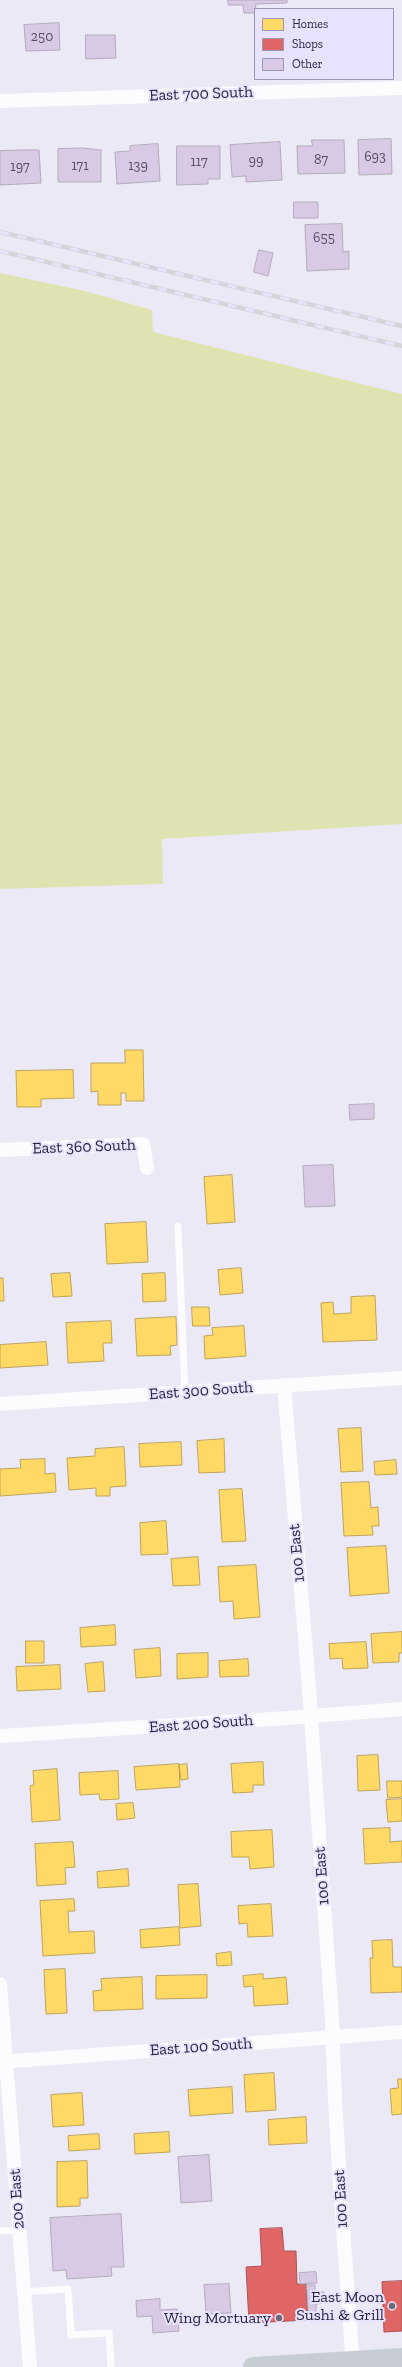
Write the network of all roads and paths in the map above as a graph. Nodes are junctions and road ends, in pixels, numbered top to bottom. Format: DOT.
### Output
graph roads {
  1 [pos="402,88"];
  2 [pos="0,102"];
  3 [pos="0,1150"];
  4 [pos="147,1168"];
  5 [pos="178,1226"];
  6 [pos="402,1378"];
  7 [pos="284,1385"];
  8 [pos="185,1392"];
  9 [pos="0,1404"];
  10 [pos="402,1708"];
  11 [pos="310,1716"];
  12 [pos="0,1736"];
  13 [pos="0,1984"];
  14 [pos="402,2032"];
  15 [pos="332,2037"];
  16 [pos="2,2061"];
  17 [pos="19,2230"];
  18 [pos="0,2231"];
  19 [pos="23,2292"];
  20 [pos="402,2358"];
  21 [pos="353,2364"];
  22 [pos="30,2367"];
  23 [pos="110,2367"];
  24 [pos="253,2367"];
  1 -- 2 [label="street, East 700 South"];
  3 -- 4 [label="street, East 360 South"];
  5 -- 8 [label="lane"];
  6 -- 7 [label="street, East 300 South"];
  7 -- 8 [label="street, East 300 South"];
  7 -- 11 [label="street, 100 East"];
  8 -- 9 [label="street, East 300 South"];
  10 -- 11 [label="street, East 200 South"];
  11 -- 12 [label="street, East 200 South"];
  11 -- 15 [label="street, 100 East"];
  13 -- 16 [label="street, 200 East"];
  14 -- 15 [label="street, East 100 South"];
  15 -- 16 [label="street, East 100 South"];
  15 -- 21 [label="street, 100 East"];
  16 -- 17 [label="street, 200 East"];
  17 -- 18 [label="lane"];
  17 -- 19 [label="street, 200 East"];
  19 -- 22 [label="street, 200 East"];
  19 -- 23 [label="lane"];
  20 -- 21 [label="main road"];
  21 -- 24 [label="main road"];
}
